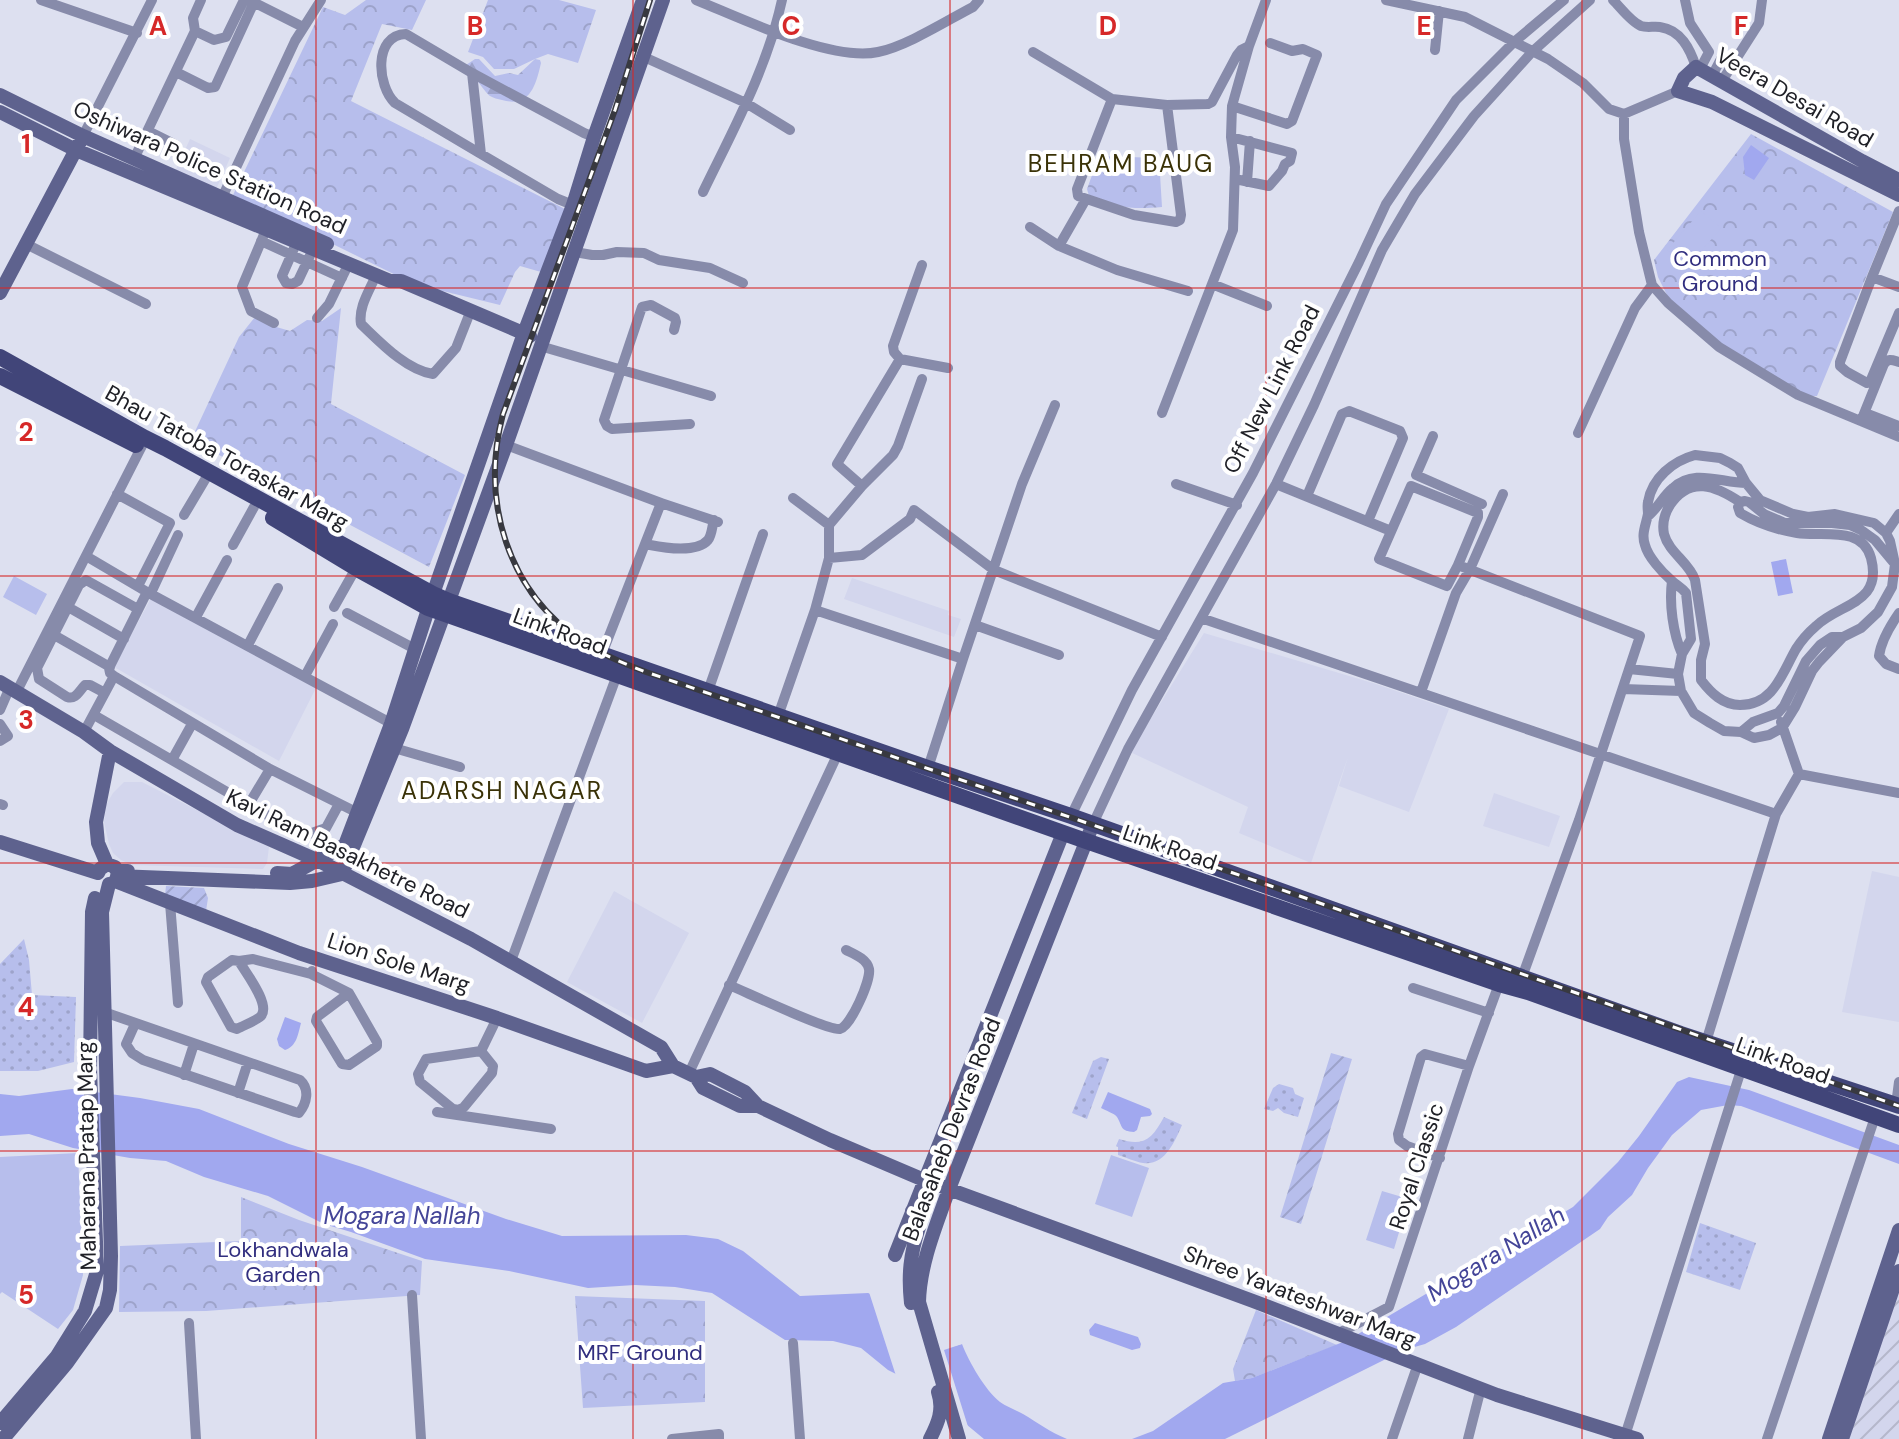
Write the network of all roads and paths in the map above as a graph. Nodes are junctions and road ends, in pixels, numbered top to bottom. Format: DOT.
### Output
graph roads {
  1 [pos="41,0"];
  2 [pos="152,0"];
  3 [pos="201,0"];
  4 [pos="251,0"];
  5 [pos="321,0"];
  6 [pos="643,0"];
  7 [pos="663,0"];
  8 [pos="696,0"];
  9 [pos="782,0"];
  10 [pos="979,0"];
  11 [pos="1266,0"];
  12 [pos="1386,0"];
  13 [pos="1564,0"];
  14 [pos="1590,0"];
  15 [pos="1613,0"];
  16 [pos="1685,0"];
  17 [pos="1762,0"];
  18 [pos="1404,2"];
  19 [pos="1439,11"];
  20 [pos="303,27"];
  21 [pos="195,31"];
  22 [pos="775,32"];
  23 [pos="137,33"];
  24 [pos="1514,42"];
  25 [pos="1270,43"];
  26 [pos="1249,46"];
  27 [pos="1435,50"];
  28 [pos="1033,52"];
  29 [pos="1532,52"];
  30 [pos="1723,55"];
  31 [pos="644,57"];
  32 [pos="176,72"];
  33 [pos="472,73"];
  34 [pos="1708,73"];
  35 [pos="1678,91"];
  36 [pos="1112,99"];
  37 [pos="746,103"];
  38 [pos="2,104"];
  39 [pos="1167,105"];
  40 [pos="1232,106"];
  41 [pos="1624,114"];
  42 [pos="790,130"];
  43 [pos="148,131"];
  44 [pos="594,137"];
  45 [pos="1231,137"];
  46 [pos="1250,141"];
  47 [pos="80,143"];
  48 [pos="176,145"];
  49 [pos="1826,150"];
  50 [pos="481,154"];
  51 [pos="134,159"];
  52 [pos="1235,179"];
  53 [pos="1899,180"];
  54 [pos="1247,182"];
  55 [pos="703,192"];
  56 [pos="1899,195"];
  57 [pos="1086,199"];
  58 [pos="220,203"];
  59 [pos="573,205"];
  60 [pos="1899,211"];
  61 [pos="1030,227"];
  62 [pos="266,230"];
  63 [pos="297,243"];
  64 [pos="26,244"];
  65 [pos="1059,246"];
  66 [pos="312,250"];
  67 [pos="575,252"];
  68 [pos="349,263"];
  69 [pos="922,265"];
  70 [pos="376,275"];
  71 [pos="1872,277"];
  72 [pos="342,278"];
  73 [pos="401,281"];
  74 [pos="743,283"];
  75 [pos="1212,284"];
  76 [pos="1652,285"];
  77 [pos="1899,287"];
  78 [pos="1,288"];
  79 [pos="1188,291"];
  80 [pos="146,304"];
  81 [pos="1267,306"];
  82 [pos="471,310"];
  83 [pos="1899,313"];
  84 [pos="317,318"];
  85 [pos="274,323"];
  86 [pos="674,330"];
  87 [pos="524,333"];
  88 [pos="541,343"];
  89 [pos="1894,344"];
  90 [pos="0,357"];
  91 [pos="900,359"];
  92 [pos="1899,362"];
  93 [pos="948,368"];
  94 [pos="620,370"];
  95 [pos="0,376"];
  96 [pos="922,379"];
  97 [pos="711,396"];
  98 [pos="1055,405"];
  99 [pos="1162,413"];
  100 [pos="1863,417"];
  101 [pos="690,424"];
  102 [pos="1899,426"];
  103 [pos="1578,433"];
  104 [pos="1433,436"];
  105 [pos="1899,437"];
  106 [pos="143,443"];
  107 [pos="506,445"];
  108 [pos="1416,475"];
  109 [pos="206,478"];
  110 [pos="1746,483"];
  111 [pos="1176,484"];
  112 [pos="1276,484"];
  113 [pos="862,486"];
  114 [pos="1411,486"];
  115 [pos="117,494"];
  116 [pos="1503,494"];
  117 [pos="1307,496"];
  118 [pos="793,498"];
  119 [pos="1740,502"];
  120 [pos="661,503"];
  121 [pos="1482,504"];
  122 [pos="1237,505"];
  123 [pos="254,507"];
  124 [pos="1899,514"];
  125 [pos="184,515"];
  126 [pos="1648,516"];
  127 [pos="1368,521"];
  128 [pos="829,525"];
  129 [pos="1391,531"];
  130 [pos="1886,533"];
  131 [pos="763,534"];
  132 [pos="178,535"];
  133 [pos="233,545"];
  134 [pos="650,545"];
  135 [pos="86,556"];
  136 [pos="829,558"];
  137 [pos="227,560"];
  138 [pos="1895,564"];
  139 [pos="1458,565"];
  140 [pos="356,568"];
  141 [pos="1470,569"];
  142 [pos="994,570"];
  143 [pos="1672,581"];
  144 [pos="278,588"];
  145 [pos="146,590"];
  146 [pos="438,604"];
  147 [pos="68,607"];
  148 [pos="334,607"];
  149 [pos="138,609"];
  150 [pos="815,610"];
  151 [pos="347,613"];
  152 [pos="1899,613"];
  153 [pos="196,617"];
  154 [pos="1201,618"];
  155 [pos="333,624"];
  156 [pos="975,625"];
  157 [pos="54,635"];
  158 [pos="1162,637"];
  159 [pos="1843,637"];
  160 [pos="124,639"];
  161 [pos="248,645"];
  162 [pos="415,649"];
  163 [pos="1682,654"];
  164 [pos="1059,655"];
  165 [pos="591,656"];
  166 [pos="963,659"];
  167 [pos="1629,669"];
  168 [pos="1899,669"];
  169 [pos="112,672"];
  170 [pos="1678,674"];
  171 [pos="617,675"];
  172 [pos="305,676"];
  173 [pos="9,687"];
  174 [pos="1623,689"];
  175 [pos="708,691"];
  176 [pos="1681,691"];
  177 [pos="1421,692"];
  178 [pos="105,693"];
  179 [pos="0,710"];
  180 [pos="1778,713"];
  181 [pos="94,715"];
  182 [pos="778,716"];
  183 [pos="0,724"];
  184 [pos="192,724"];
  185 [pos="396,726"];
  186 [pos="1782,728"];
  187 [pos="84,732"];
  188 [pos="1741,732"];
  189 [pos="0,741"];
  190 [pos="841,746"];
  191 [pos="394,748"];
  192 [pos="110,751"];
  193 [pos="1601,754"];
  194 [pos="172,760"];
  195 [pos="460,767"];
  196 [pos="928,768"];
  197 [pos="270,769"];
  198 [pos="1799,774"];
  199 [pos="1899,793"];
  200 [pos="249,804"];
  201 [pos="339,804"];
  202 [pos="362,814"];
  203 [pos="1776,814"];
  204 [pos="1071,816"];
  205 [pos="1093,824"];
  206 [pos="1063,833"];
  207 [pos="1086,841"];
  208 [pos="0,842"];
  209 [pos="319,861"];
  210 [pos="342,874"];
  211 [pos="109,876"];
  212 [pos="170,903"];
  213 [pos="846,950"];
  214 [pos="316,957"];
  215 [pos="239,961"];
  216 [pos="511,961"];
  217 [pos="311,974"];
  218 [pos="1520,983"];
  219 [pos="1499,984"];
  220 [pos="729,985"];
  221 [pos="1413,988"];
  222 [pos="349,993"];
  223 [pos="178,1003"];
  224 [pos="104,1012"];
  225 [pos="1489,1013"];
  226 [pos="497,1018"];
  227 [pos="135,1024"];
  228 [pos="1706,1042"];
  229 [pos="194,1044"];
  230 [pos="481,1051"];
  231 [pos="248,1062"];
  232 [pos="673,1066"];
  233 [pos="1469,1066"];
  234 [pos="98,1067"];
  235 [pos="1740,1074"];
  236 [pos="184,1075"];
  237 [pos="693,1075"];
  238 [pos="1899,1082"];
  239 [pos="238,1093"];
  240 [pos="1898,1106"];
  241 [pos="437,1112"];
  242 [pos="1873,1125"];
  243 [pos="1899,1125"];
  244 [pos="551,1129"];
  245 [pos="1440,1158"];
  246 [pos="924,1180"];
  247 [pos="949,1189"];
  248 [pos="912,1211"];
  249 [pos="1899,1230"];
  250 [pos="895,1255"];
  251 [pos="1899,1271"];
  252 [pos="412,1295"];
  253 [pos="916,1309"];
  254 [pos="189,1323"];
  255 [pos="1343,1334"];
  256 [pos="793,1343"];
  257 [pos="62,1360"];
  258 [pos="1411,1361"];
  259 [pos="1481,1388"];
  260 [pos="945,1400"];
  261 [pos="0,1423"];
  262 [pos="715,1437"];
  263 [pos="1629,1438"];
  264 [pos="3,1439"];
  265 [pos="196,1439"];
  266 [pos="421,1439"];
  267 [pos="672,1439"];
  268 [pos="800,1439"];
  269 [pos="930,1439"];
  270 [pos="959,1439"];
  271 [pos="1392,1439"];
  272 [pos="1468,1439"];
  273 [pos="1767,1439"];
  274 [pos="1829,1439"];
  275 [pos="1842,1439"];
  1 -- 23 [label="street"];
  2 -- 23 [label="street"];
  3 -- 21 [label="street"];
  4 -- 20 [label="street"];
  4 -- 21 [label="street"];
  4 -- 32 [label="street"];
  5 -- 20 [label="street"];
  6 -- 44 [label="street"];
  7 -- 31 [label="street"];
  8 -- 22 [label="street"];
  9 -- 22 [label="street"];
  10 -- 22 [label="street"];
  11 -- 26 [label="street"];
  12 -- 18 [label="street"];
  13 -- 24 [label="street, Off New Link Road"];
  14 -- 29 [label="street, Off New Link Road"];
  15 -- 34 [label="street"];
  16 -- 34 [label="street"];
  17 -- 34 [label="street"];
  18 -- 19 [label="street"];
  19 -- 24 [label="street"];
  19 -- 27 [label="street"];
  20 -- 58 [label="street"];
  21 -- 32 [label="street"];
  22 -- 37 [label="street"];
  23 -- 47 [label="street"];
  24 -- 29 [label="street"];
  24 -- 122 [label="street, Off New Link Road"];
  25 -- 40 [label="street"];
  26 -- 39 [label="street"];
  26 -- 40 [label="street"];
  28 -- 36 [label="street"];
  29 -- 41 [label="street"];
  29 -- 112 [label="street, Off New Link Road"];
  30 -- 34 [label="street"];
  31 -- 37 [label="street"];
  31 -- 67 [label="street"];
  32 -- 43 [label="street"];
  33 -- 44 [label="street"];
  33 -- 50 [label="street"];
  33 -- 50 [label="street"];
  34 -- 35 [label="street, Veera Desai Road"];
  34 -- 49 [label="street, Veera Desai Road"];
  35 -- 41 [label="street"];
  35 -- 49 [label="street"];
  36 -- 39 [label="street"];
  36 -- 57 [label="street"];
  37 -- 42 [label="street"];
  37 -- 55 [label="street"];
  38 -- 47 [label="street, Oshiwara Police Station Road"];
  39 -- 57 [label="street"];
  40 -- 45 [label="street"];
  41 -- 76 [label="street"];
  43 -- 48 [label="street"];
  43 -- 51 [label="street"];
  44 -- 59 [label="street"];
  45 -- 46 [label="street"];
  45 -- 52 [label="street"];
  46 -- 54 [label="street"];
  46 -- 54 [label="street"];
  47 -- 51 [label="street, Oshiwara Police Station Road"];
  47 -- 58 [label="street, Oshiwara Police Station Road"];
  47 -- 64 [label="street"];
  49 -- 53 [label="street, Veera Desai Road"];
  49 -- 56 [label="street"];
  50 -- 59 [label="street"];
  51 -- 58 [label="street, Oshiwara Police Station Road"];
  52 -- 54 [label="street"];
  52 -- 75 [label="street"];
  57 -- 65 [label="street"];
  58 -- 62 [label="street, Oshiwara Police Station Road"];
  59 -- 87 [label="street"];
  60 -- 71 [label="street"];
  61 -- 65 [label="street"];
  62 -- 63 [label="street, Oshiwara Police Station Road"];
  62 -- 85 [label="street"];
  63 -- 66 [label="street, Oshiwara Police Station Road"];
  63 -- 66 [label="street"];
  64 -- 78 [label="street"];
  64 -- 80 [label="street"];
  65 -- 79 [label="street"];
  66 -- 68 [label="street, Oshiwara Police Station Road"];
  66 -- 72 [label="street"];
  66 -- 73 [label="street, Oshiwara Police Station Road"];
  67 -- 74 [label="street"];
  67 -- 88 [label="street"];
  68 -- 70 [label="street, Oshiwara Police Station Road"];
  68 -- 72 [label="street"];
  69 -- 91 [label="street"];
  70 -- 73 [label="street, Oshiwara Police Station Road"];
  70 -- 82 [label="street"];
  71 -- 77 [label="street"];
  71 -- 89 [label="street"];
  72 -- 84 [label="street"];
  73 -- 82 [label="street, Oshiwara Police Station Road"];
  75 -- 81 [label="street"];
  75 -- 99 [label="street"];
  76 -- 100 [label="street"];
  76 -- 103 [label="street"];
  82 -- 87 [label="street, Oshiwara Police Station Road"];
  83 -- 89 [label="street"];
  86 -- 94 [label="street"];
  87 -- 88 [label="street, Oshiwara Police Station Road"];
  87 -- 146 [label="street"];
  88 -- 94 [label="street"];
  88 -- 107 [label="street"];
  90 -- 106 [label="main road, Bhau Tatoba Toraskar Marg"];
  91 -- 93 [label="street"];
  91 -- 113 [label="street"];
  92 -- 100 [label="street"];
  94 -- 97 [label="street"];
  94 -- 101 [label="street"];
  95 -- 106 [label="main road, Bhau Tatoba Toraskar Marg"];
  96 -- 113 [label="street"];
  98 -- 142 [label="street"];
  100 -- 102 [label="street"];
  100 -- 105 [label="street"];
  104 -- 108 [label="street"];
  106 -- 109 [label="main road, Bhau Tatoba Toraskar Marg"];
  106 -- 115 [label="street"];
  106 -- 146 [label="main road, Bhau Tatoba Toraskar Marg"];
  107 -- 120 [label="street"];
  107 -- 146 [label="street"];
  108 -- 114 [label="street"];
  108 -- 121 [label="street"];
  109 -- 123 [label="main road, Bhau Tatoba Toraskar Marg"];
  109 -- 125 [label="street"];
  110 -- 126 [label="street"];
  110 -- 126 [label="street"];
  110 -- 130 [label="street"];
  111 -- 122 [label="street"];
  112 -- 117 [label="street"];
  112 -- 154 [label="street, Off New Link Road"];
  113 -- 128 [label="street"];
  114 -- 129 [label="street"];
  114 -- 139 [label="street"];
  115 -- 135 [label="street"];
  115 -- 145 [label="street"];
  116 -- 141 [label="street"];
  117 -- 127 [label="street"];
  117 -- 127 [label="street"];
  118 -- 128 [label="street"];
  119 -- 119 [label="street"];
  119 -- 138 [label="street"];
  120 -- 134 [label="street"];
  120 -- 165 [label="street"];
  122 -- 158 [label="street, Off New Link Road"];
  123 -- 133 [label="street"];
  123 -- 140 [label="main road, Bhau Tatoba Toraskar Marg"];
  124 -- 130 [label="street"];
  126 -- 143 [label="street"];
  127 -- 129 [label="street"];
  128 -- 136 [label="street"];
  129 -- 139 [label="street"];
  130 -- 138 [label="street"];
  131 -- 175 [label="street"];
  132 -- 145 [label="street"];
  135 -- 145 [label="street"];
  135 -- 173 [label="street"];
  136 -- 142 [label="street"];
  136 -- 150 [label="street"];
  137 -- 153 [label="street"];
  138 -- 159 [label="street"];
  139 -- 141 [label="street"];
  140 -- 146 [label="main road, Bhau Tatoba Toraskar Marg"];
  140 -- 148 [label="street"];
  141 -- 167 [label="street"];
  141 -- 177 [label="street"];
  142 -- 156 [label="street"];
  142 -- 158 [label="street"];
  143 -- 163 [label="street"];
  143 -- 163 [label="street"];
  144 -- 161 [label="street"];
  145 -- 149 [label="street"];
  145 -- 153 [label="street"];
  146 -- 162 [label="street"];
  146 -- 165 [label="main road, Link Road"];
  146 -- 185 [label="street"];
  147 -- 149 [label="street"];
  147 -- 157 [label="street"];
  147 -- 160 [label="street"];
  149 -- 160 [label="street"];
  150 -- 166 [label="street"];
  150 -- 182 [label="street"];
  151 -- 162 [label="street"];
  152 -- 168 [label="street"];
  153 -- 161 [label="street"];
  154 -- 177 [label="street"];
  154 -- 205 [label="street, Off New Link Road"];
  155 -- 172 [label="street"];
  156 -- 164 [label="street"];
  156 -- 166 [label="street"];
  157 -- 169 [label="street"];
  157 -- 178 [label="street"];
  158 -- 204 [label="street, Off New Link Road"];
  159 -- 180 [label="street"];
  159 -- 186 [label="street"];
  160 -- 169 [label="street"];
  161 -- 172 [label="street"];
  162 -- 185 [label="street"];
  163 -- 170 [label="street"];
  165 -- 171 [label="main road, Link Road"];
  165 -- 175 [label="main road, Link Road"];
  166 -- 196 [label="street"];
  167 -- 170 [label="street"];
  167 -- 174 [label="street"];
  169 -- 178 [label="street"];
  169 -- 184 [label="street"];
  170 -- 176 [label="street"];
  171 -- 190 [label="main road, Link Road"];
  171 -- 216 [label="street"];
  172 -- 185 [label="street"];
  173 -- 179 [label="street"];
  173 -- 187 [label="street, Kavi Ram Basakhetre Road"];
  174 -- 176 [label="street"];
  174 -- 193 [label="street"];
  175 -- 182 [label="main road, Link Road"];
  176 -- 188 [label="street"];
  177 -- 193 [label="street"];
  178 -- 181 [label="street"];
  180 -- 186 [label="street"];
  180 -- 188 [label="street"];
  181 -- 187 [label="street"];
  181 -- 194 [label="street"];
  182 -- 190 [label="main road, Link Road"];
  183 -- 189 [label="street"];
  184 -- 194 [label="street"];
  184 -- 197 [label="street"];
  185 -- 191 [label="street"];
  185 -- 202 [label="street"];
  186 -- 188 [label="street"];
  186 -- 198 [label="street"];
  187 -- 192 [label="street, Kavi Ram Basakhetre Road"];
  190 -- 196 [label="main road, Link Road"];
  190 -- 206 [label="main road, Link Road"];
  190 -- 220 [label="street"];
  191 -- 195 [label="street"];
  191 -- 202 [label="street"];
  192 -- 209 [label="street, Kavi Ram Basakhetre Road"];
  192 -- 211 [label="street"];
  193 -- 203 [label="street"];
  193 -- 218 [label="street"];
  194 -- 200 [label="street"];
  196 -- 204 [label="main road, Link Road"];
  197 -- 200 [label="street"];
  197 -- 201 [label="street"];
  198 -- 199 [label="street"];
  198 -- 203 [label="street"];
  200 -- 201 [label="street"];
  201 -- 202 [label="street"];
  202 -- 209 [label="street"];
  202 -- 210 [label="street"];
  203 -- 228 [label="street"];
  204 -- 205 [label="main road, Link Road"];
  204 -- 206 [label="main road, Off New Link Road"];
  205 -- 207 [label="street, Balasaheb Devras Road"];
  205 -- 218 [label="main road, Link Road"];
  206 -- 207 [label="main road, Link Road"];
  206 -- 246 [label="street, Balasaheb Devras Road"];
  207 -- 219 [label="main road, Link Road"];
  207 -- 247 [label="street, Balasaheb Devras Road"];
  208 -- 211 [label="street"];
  209 -- 210 [label="street, Kavi Ram Basakhetre Road"];
  209 -- 211 [label="street"];
  210 -- 211 [label="street"];
  210 -- 216 [label="street, Kavi Ram Basakhetre Road"];
  211 -- 212 [label="street, Lion Sole Marg"];
  211 -- 224 [label="street, Maharana Pratap Marg"];
  211 -- 234 [label="street, Maharana Pratap Marg"];
  212 -- 214 [label="street, Lion Sole Marg"];
  212 -- 223 [label="street"];
  213 -- 220 [label="street"];
  214 -- 217 [label="street"];
  214 -- 226 [label="street, Lion Sole Marg"];
  215 -- 215 [label="street"];
  215 -- 217 [label="street"];
  216 -- 232 [label="street, Kavi Ram Basakhetre Road"];
  217 -- 222 [label="street"];
  218 -- 219 [label="main road, Link Road"];
  218 -- 228 [label="main road, Link Road"];
  218 -- 235 [label="main road, Link Road"];
  219 -- 225 [label="street, Royal Classic"];
  220 -- 237 [label="street"];
  221 -- 225 [label="street"];
  222 -- 222 [label="street"];
  224 -- 227 [label="street"];
  224 -- 234 [label="street, Maharana Pratap Marg"];
  225 -- 233 [label="street, Royal Classic"];
  226 -- 230 [label="street"];
  226 -- 232 [label="street, Lion Sole Marg"];
  227 -- 229 [label="street"];
  227 -- 236 [label="street"];
  228 -- 240 [label="main road, Link Road"];
  229 -- 231 [label="street"];
  229 -- 236 [label="street"];
  230 -- 230 [label="street"];
  231 -- 239 [label="street"];
  231 -- 239 [label="street"];
  232 -- 237 [label="street, Shree Yavateshwar Marg"];
  233 -- 245 [label="street, Royal Classic"];
  233 -- 245 [label="street"];
  234 -- 257 [label="street, Maharana Pratap Marg"];
  235 -- 242 [label="main road, Link Road"];
  235 -- 263 [label="street"];
  236 -- 239 [label="street"];
  237 -- 246 [label="street, Shree Yavateshwar Marg"];
  238 -- 240 [label="street"];
  241 -- 244 [label="street"];
  242 -- 243 [label="main road, Link Road"];
  242 -- 273 [label="street"];
  245 -- 255 [label="street, Royal Classic"];
  246 -- 247 [label="street, Shree Yavateshwar Marg"];
  246 -- 248 [label="street, Balasaheb Devras Road"];
  247 -- 253 [label="street, Balasaheb Devras Road"];
  247 -- 255 [label="street, Shree Yavateshwar Marg"];
  248 -- 250 [label="street, Balasaheb Devras Road"];
  248 -- 253 [label="street"];
  249 -- 274 [label="street"];
  251 -- 275 [label="street"];
  252 -- 266 [label="street"];
  253 -- 260 [label="street, Balasaheb Devras Road"];
  254 -- 265 [label="street"];
  255 -- 258 [label="street, Shree Yavateshwar Marg"];
  256 -- 268 [label="street"];
  257 -- 261 [label="street, Maharana Pratap Marg"];
  257 -- 264 [label="street, Maharana Pratap Marg"];
  258 -- 259 [label="street, Shree Yavateshwar Marg"];
  258 -- 271 [label="street"];
  259 -- 263 [label="street, Shree Yavateshwar Marg"];
  259 -- 272 [label="street"];
  260 -- 269 [label="street"];
  260 -- 270 [label="street, Balasaheb Devras Road"];
  262 -- 267 [label="street"];
}
